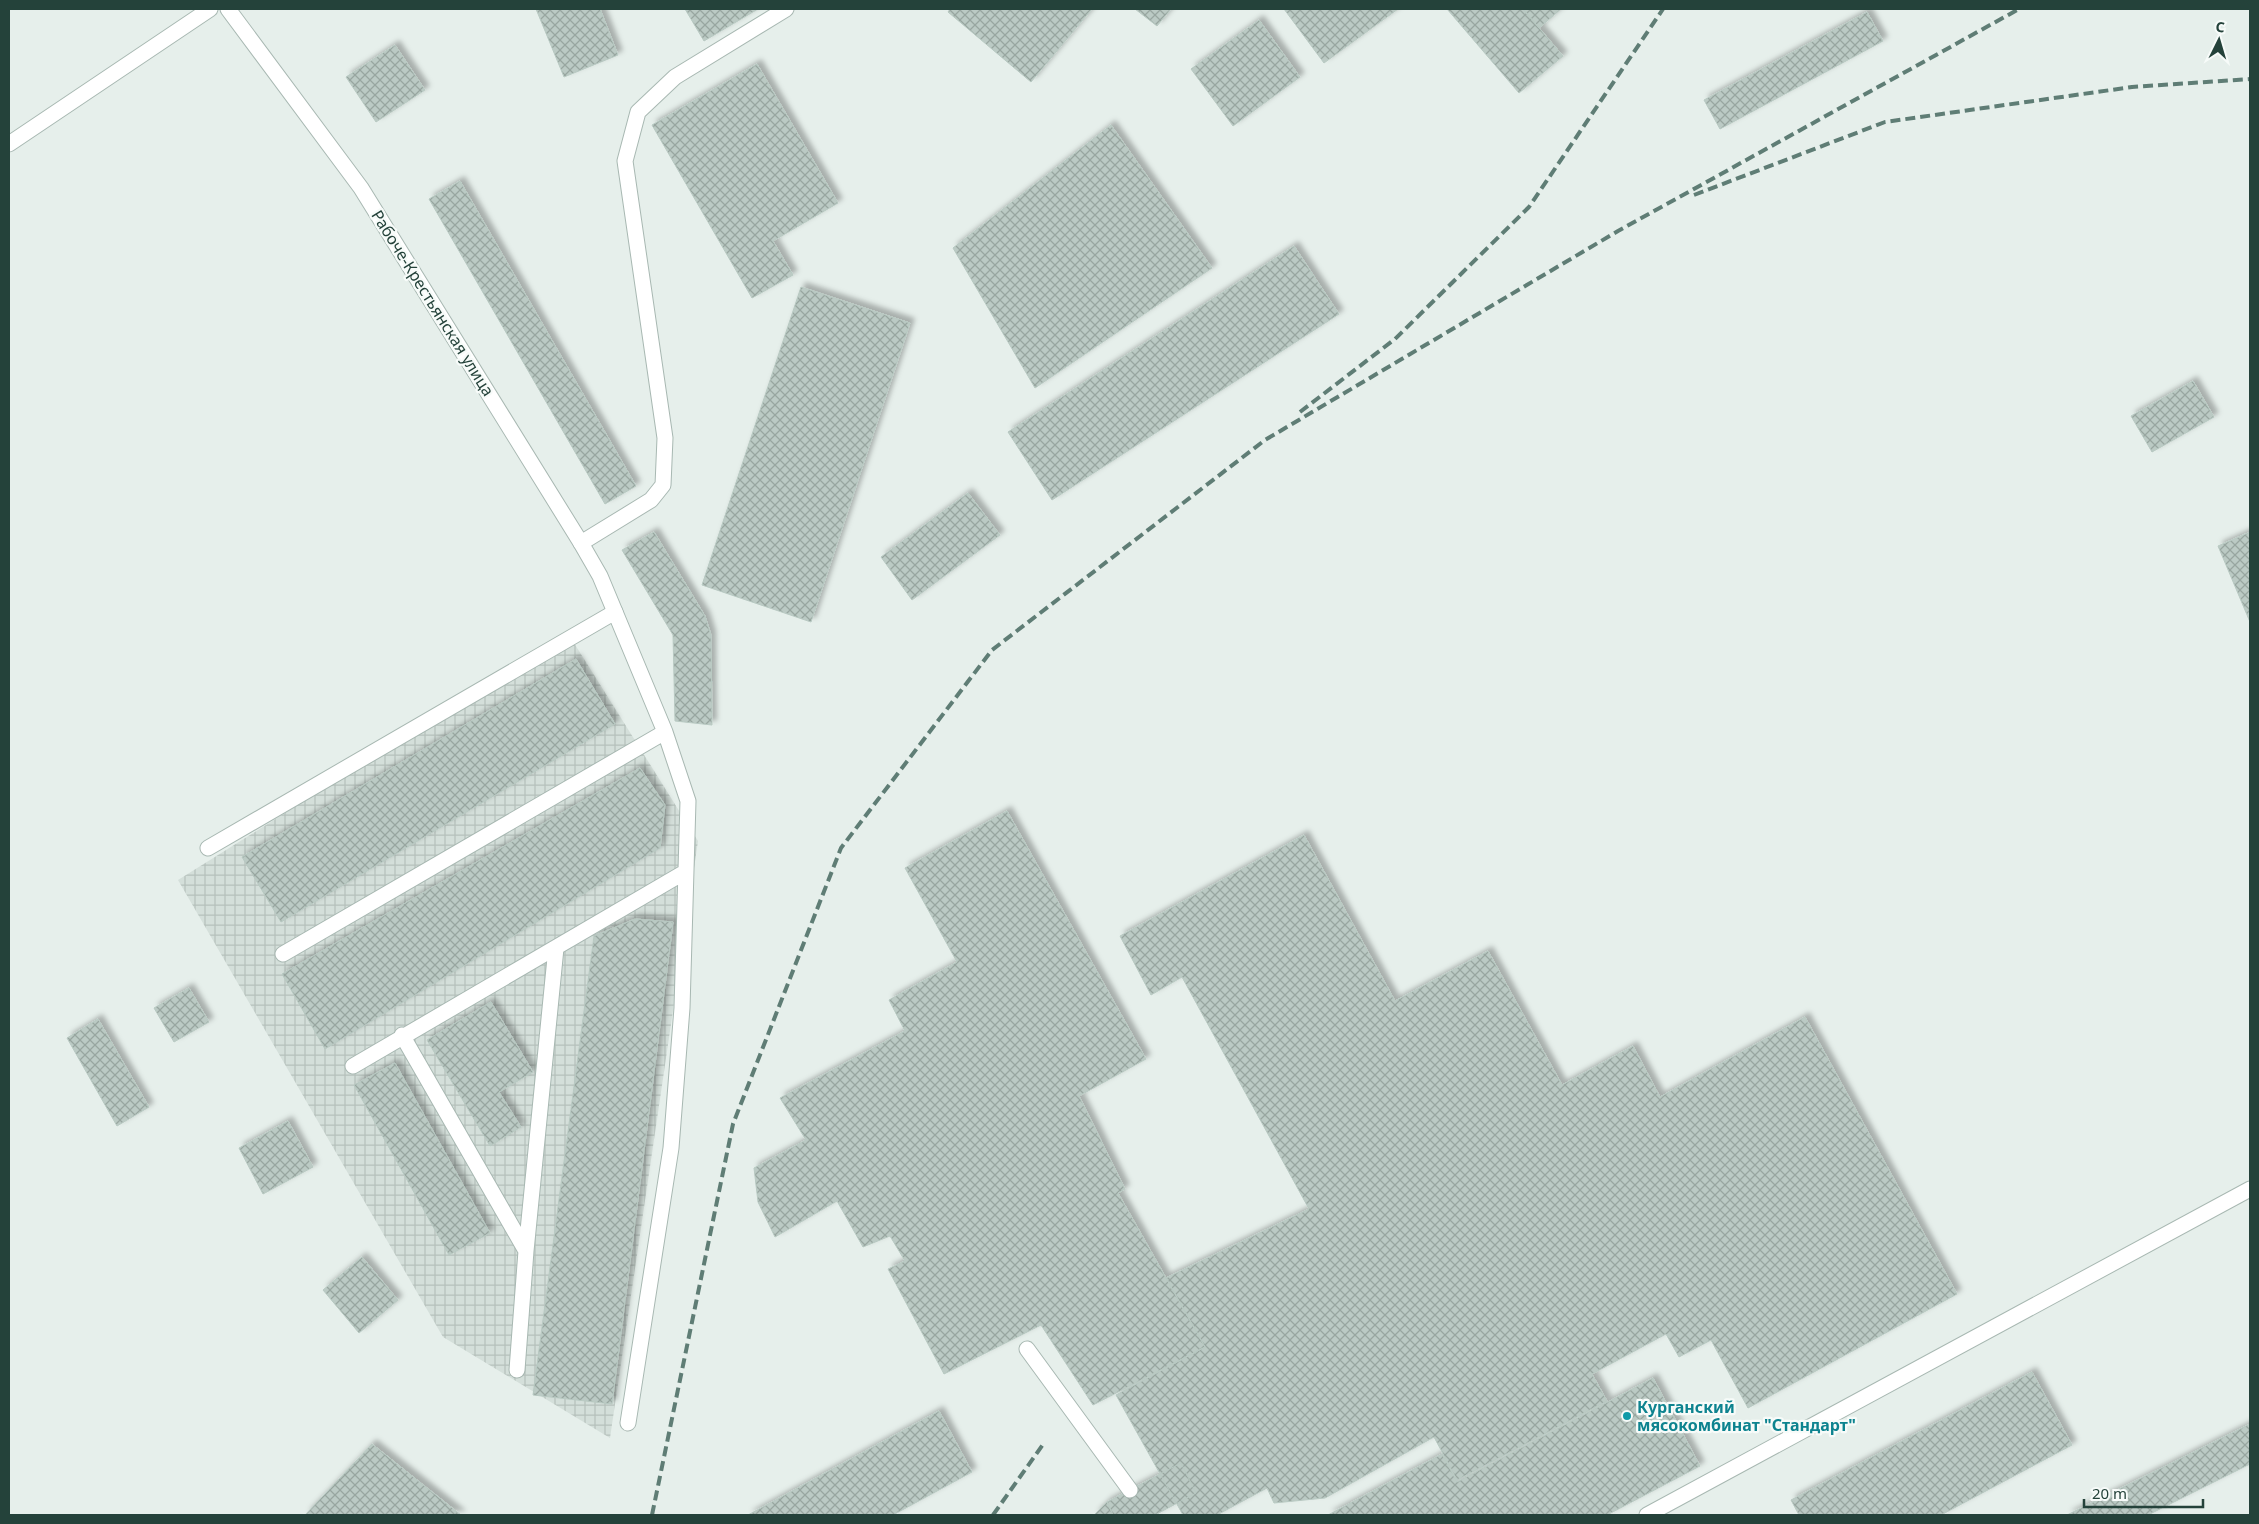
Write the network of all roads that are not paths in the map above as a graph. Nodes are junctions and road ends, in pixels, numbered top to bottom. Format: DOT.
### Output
graph roads {
  1 [pos="210,9"];
  2 [pos="228,9"];
  3 [pos="786,9"];
  4 [pos="9,144"];
  5 [pos="581,543"];
  6 [pos="615,612"];
  7 [pos="665,732"];
  8 [pos="208,848"];
  9 [pos="685,872"];
  10 [pos="556,948"];
  11 [pos="283,954"];
  12 [pos="402,1035"];
  13 [pos="353,1066"];
  14 [pos="2250,1189"];
  15 [pos="526,1251"];
  16 [pos="1027,1349"];
  17 [pos="517,1370"];
  18 [pos="628,1423"];
  19 [pos="1130,1490"];
  20 [pos="1647,1515"];
  1 -- 4 [label="street"];
  2 -- 5 [label="street, Рабоче-Крестьянская улица"];
  3 -- 5 [label="street"];
  5 -- 6 [label="street, Рабоче-Крестьянская улица"];
  6 -- 7 [label="street, Рабоче-Крестьянская улица"];
  6 -- 8 [label="street"];
  7 -- 9 [label="street, Рабоче-Крестьянская улица"];
  7 -- 11 [label="street"];
  9 -- 10 [label="street"];
  9 -- 18 [label="street, Рабоче-Крестьянская улица"];
  10 -- 12 [label="street"];
  10 -- 15 [label="street"];
  12 -- 13 [label="street"];
  12 -- 15 [label="street"];
  14 -- 20 [label="street"];
  15 -- 17 [label="street"];
  16 -- 19 [label="street"];
}
